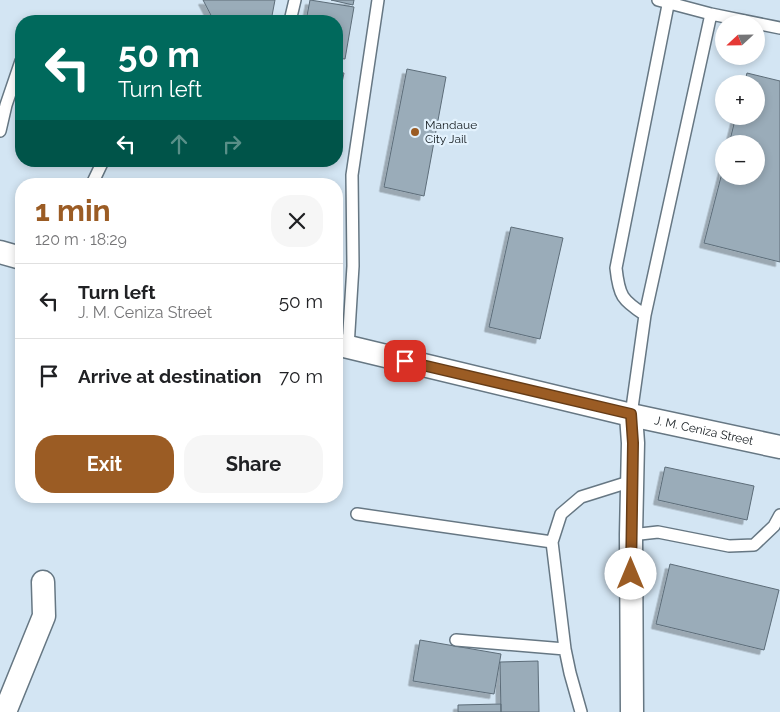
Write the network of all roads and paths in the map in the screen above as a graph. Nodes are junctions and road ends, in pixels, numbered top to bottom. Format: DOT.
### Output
graph roads {
  1 [pos="295,0"];
  2 [pos="378,0"];
  3 [pos="665,1"];
  4 [pos="711,14"];
  5 [pos="291,15"];
  6 [pos="780,28"];
  7 [pos="15,79"];
  8 [pos="0,131"];
  9 [pos="0,252"];
  10 [pos="15,256"];
  11 [pos="644,315"];
  12 [pos="343,339"];
  13 [pos="343,346"];
  14 [pos="631,414"];
  15 [pos="780,447"];
  16 [pos="632,481"];
  17 [pos="357,514"];
  18 [pos="780,515"];
  19 [pos="631,535"];
  20 [pos="552,542"];
  21 [pos="43,582"];
  22 [pos="456,640"];
  23 [pos="565,649"];
  24 [pos="5,712"];
  25 [pos="581,712"];
  26 [pos="632,712"];
  1 -- 5 [label="lane"];
  2 -- 12 [label="lane"];
  3 -- 4 [label="lane"];
  3 -- 11 [label="lane"];
  4 -- 6 [label="lane"];
  4 -- 11 [label="lane"];
  7 -- 8 [label="lane"];
  9 -- 10 [label="street"];
  11 -- 14 [label="lane"];
  13 -- 14 [label="street, J. M. Ceniza Street"];
  14 -- 15 [label="street, J. M. Ceniza Street"];
  14 -- 16 [label="street"];
  16 -- 19 [label="street"];
  16 -- 20 [label="lane"];
  17 -- 20 [label="lane"];
  18 -- 19 [label="lane"];
  19 -- 26 [label="street"];
  20 -- 23 [label="lane"];
  21 -- 24 [label="street"];
  22 -- 23 [label="lane"];
  23 -- 25 [label="lane"];
}
